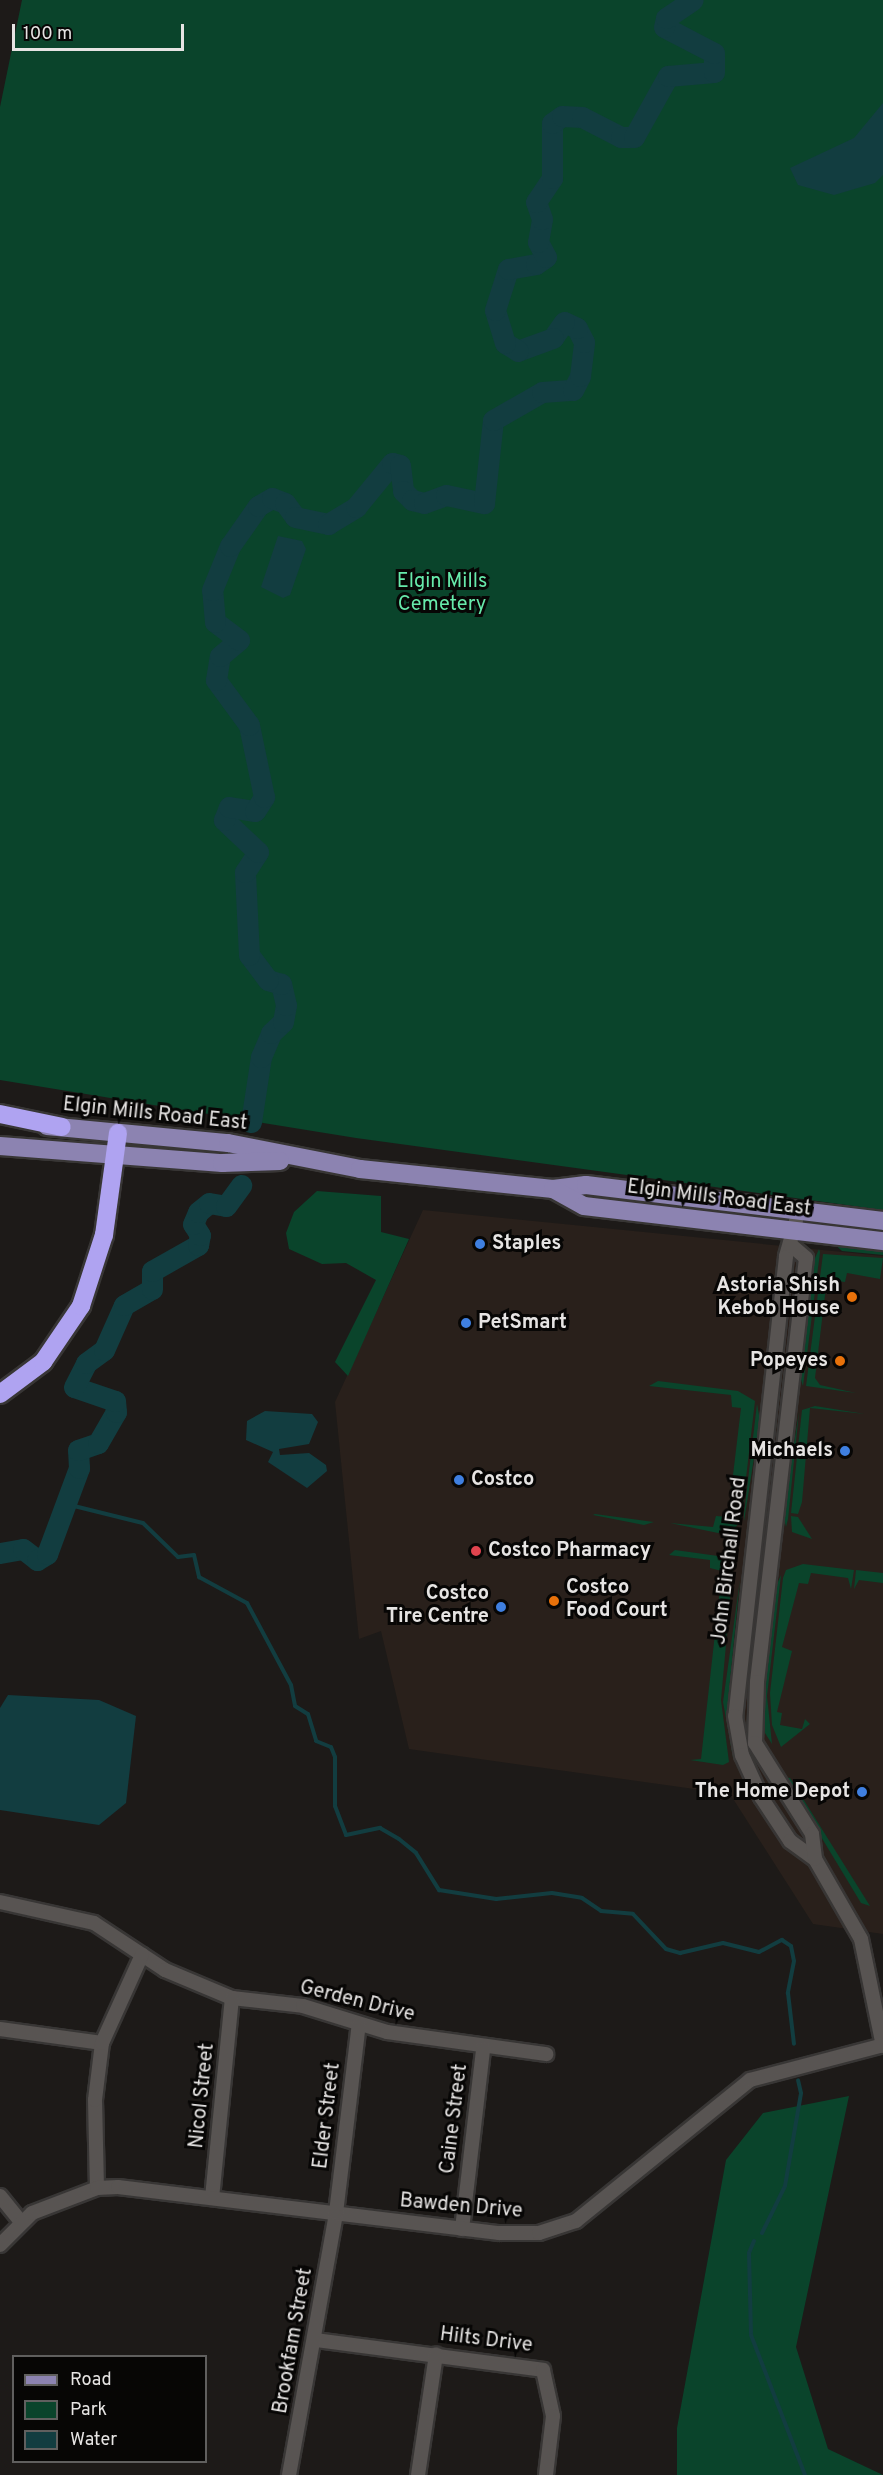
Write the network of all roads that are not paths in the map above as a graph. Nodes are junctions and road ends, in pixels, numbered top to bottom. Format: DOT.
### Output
graph roads {
  1 [pos="0,1114"];
  2 [pos="0,1123"];
  3 [pos="62,1127"];
  4 [pos="118,1133"];
  5 [pos="0,1146"];
  6 [pos="116,1155"];
  7 [pos="303,1160"];
  8 [pos="883,1221"];
  9 [pos="794,1229"];
  10 [pos="883,1241"];
  11 [pos="0,1394"];
  12 [pos="815,1859"];
  13 [pos="0,1902"];
  14 [pos="142,1955"];
  15 [pos="232,1998"];
  16 [pos="359,2024"];
  17 [pos="0,2029"];
  18 [pos="102,2043"];
  19 [pos="883,2046"];
  20 [pos="483,2049"];
  21 [pos="546,2054"];
  22 [pos="97,2188"];
  23 [pos="0,2196"];
  24 [pos="212,2198"];
  25 [pos="336,2213"];
  26 [pos="21,2222"];
  27 [pos="462,2229"];
  28 [pos="0,2246"];
  29 [pos="316,2340"];
  30 [pos="436,2354"];
  31 [pos="289,2475"];
  32 [pos="418,2475"];
  33 [pos="546,2475"];
  1 -- 3 [label="highway"];
  2 -- 3 [label="main road, Elgin Mills Road East"];
  3 -- 4 [label="main road, Elgin Mills Road East"];
  4 -- 6 [label="highway"];
  4 -- 7 [label="main road, Elgin Mills Road East"];
  5 -- 6 [label="main road, Elgin Mills Road East"];
  6 -- 7 [label="main road, Elgin Mills Road East"];
  6 -- 11 [label="highway"];
  7 -- 9 [label="main road, Elgin Mills Road East"];
  8 -- 9 [label="main road, Elgin Mills Road East"];
  9 -- 10 [label="main road, Elgin Mills Road East"];
  9 -- 12 [label="street, John Birchall Road"];
  9 -- 12 [label="street, John Birchall Road"];
  12 -- 19 [label="street, John Birchall Road"];
  13 -- 14 [label="street, Gerden Drive"];
  14 -- 15 [label="street, Gerden Drive"];
  14 -- 18 [label="street"];
  15 -- 16 [label="street, Gerden Drive"];
  15 -- 24 [label="street, Nicol Street"];
  16 -- 20 [label="street, Gerden Drive"];
  16 -- 25 [label="street, Elder Street"];
  17 -- 18 [label="street"];
  18 -- 22 [label="street"];
  19 -- 27 [label="street, Bawden Drive"];
  20 -- 21 [label="street, Gerden Drive"];
  20 -- 27 [label="street, Caine Street"];
  22 -- 24 [label="street, Bawden Drive"];
  22 -- 26 [label="street, Bawden Drive"];
  23 -- 26 [label="street"];
  24 -- 25 [label="street, Bawden Drive"];
  25 -- 27 [label="street, Bawden Drive"];
  25 -- 29 [label="street, Brookfam Street"];
  26 -- 28 [label="street, Bawden Drive"];
  29 -- 30 [label="street, Hilts Drive"];
  29 -- 31 [label="street, Brookfam Street"];
  30 -- 32 [label="street"];
  30 -- 33 [label="street, Hilts Drive"];
}
